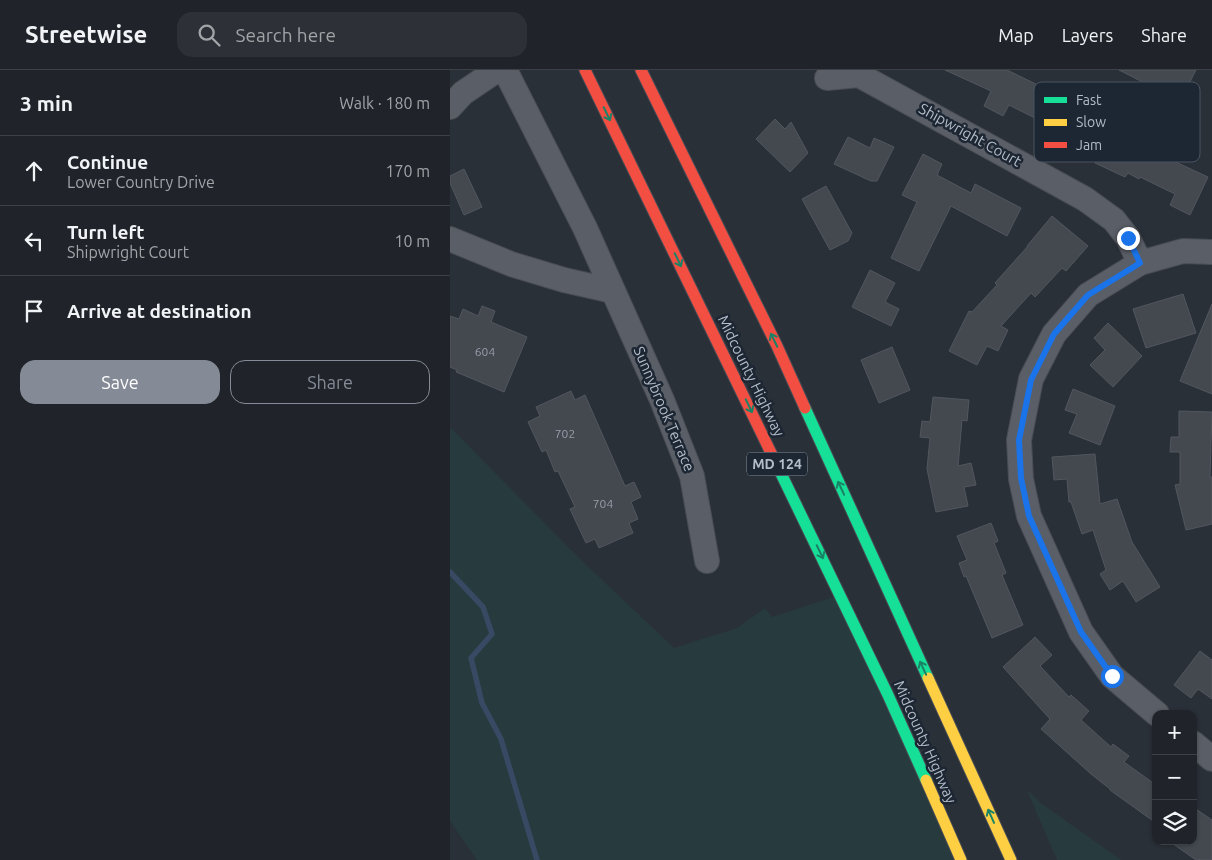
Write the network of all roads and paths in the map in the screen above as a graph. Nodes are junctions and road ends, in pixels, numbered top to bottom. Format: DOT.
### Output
graph roads {
  1 [pos="497,70"];
  2 [pos="505,70"];
  3 [pos="586,70"];
  4 [pos="641,70"];
  5 [pos="827,78"];
  6 [pos="450,107"];
  7 [pos="450,239"];
  8 [pos="1212,252"];
  9 [pos="1140,263"];
  10 [pos="613,292"];
  11 [pos="707,561"];
  12 [pos="1153,710"];
  13 [pos="1197,746"];
  14 [pos="1212,759"];
  15 [pos="961,860"];
  16 [pos="1011,860"];
  1 -- 6 [label="street"];
  2 -- 10 [label="street, Sunnybrook Terrace"];
  3 -- 15 [label="main road, Midcounty Highway / MD 124, one-way"];
  16 -- 4 [label="main road, Midcounty Highway / MD 124, one-way"];
  5 -- 9 [label="street, Shipwright Court"];
  7 -- 10 [label="street"];
  8 -- 9 [label="street"];
  9 -- 12 [label="street"];
  10 -- 11 [label="street, Sunnybrook Terrace"];
  13 -- 14 [label="street"];
}
